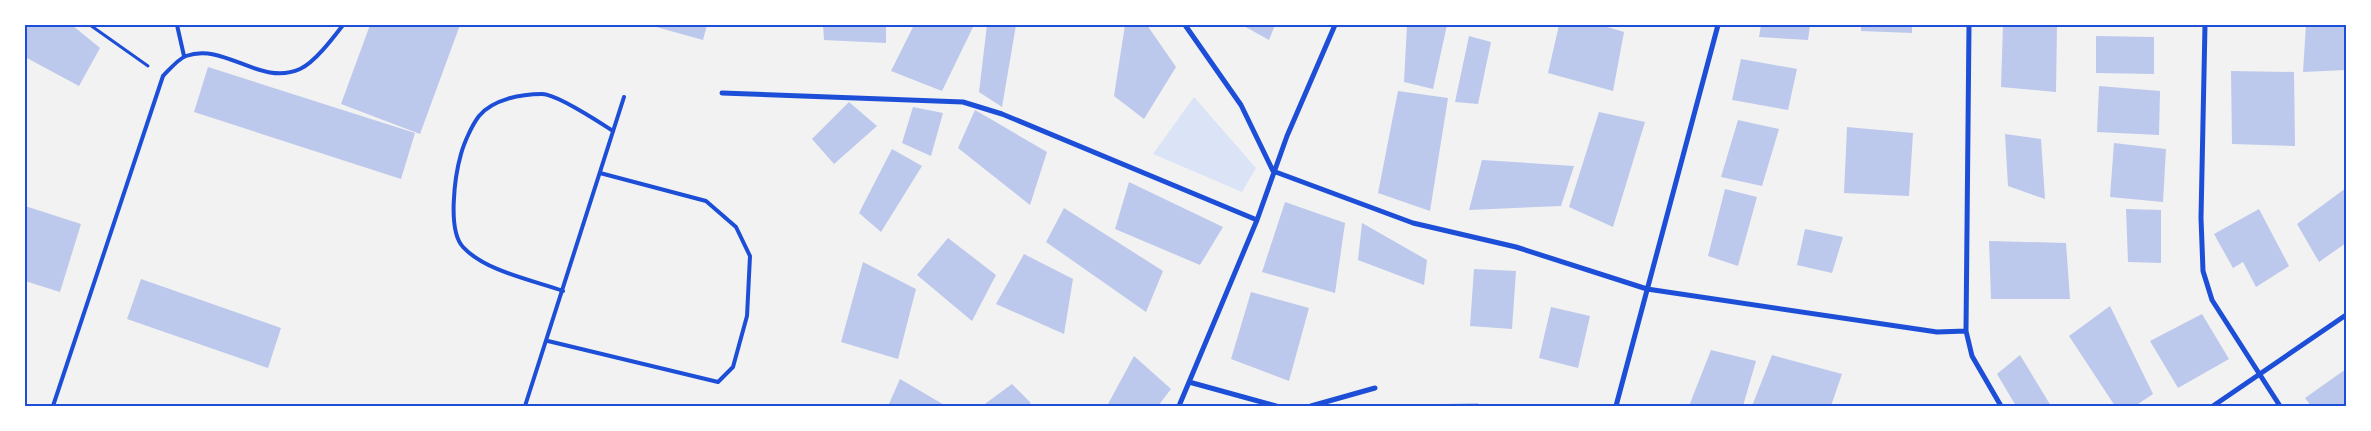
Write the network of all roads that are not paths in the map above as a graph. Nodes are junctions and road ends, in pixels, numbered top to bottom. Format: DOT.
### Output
graph roads {
  1 [pos="177,25"];
  2 [pos="343,25"];
  3 [pos="1185,25"];
  4 [pos="1335,25"];
  5 [pos="1718,25"];
  6 [pos="1969,25"];
  7 [pos="2205,25"];
  8 [pos="184,56"];
  9 [pos="722,93"];
  10 [pos="624,97"];
  11 [pos="613,131"];
  12 [pos="1273,171"];
  13 [pos="600,173"];
  14 [pos="1257,220"];
  15 [pos="1647,289"];
  16 [pos="563,291"];
  17 [pos="2346,315"];
  18 [pos="1966,331"];
  19 [pos="548,340"];
  20 [pos="2259,375"];
  21 [pos="1189,382"];
  22 [pos="1375,388"];
  23 [pos="53,406"];
  24 [pos="525,406"];
  25 [pos="1179,406"];
  26 [pos="1276,406"];
  27 [pos="1311,406"];
  28 [pos="1616,406"];
  29 [pos="2001,406"];
  30 [pos="2213,406"];
  31 [pos="2280,406"];
  1 -- 8 [label="lane"];
  2 -- 8 [label="lane"];
  3 -- 12 [label="street"];
  4 -- 12 [label="street"];
  5 -- 15 [label="street"];
  6 -- 18 [label="street"];
  7 -- 20 [label="street"];
  8 -- 23 [label="lane"];
  9 -- 14 [label="street"];
  10 -- 11 [label="lane"];
  11 -- 13 [label="lane"];
  11 -- 16 [label="lane"];
  12 -- 14 [label="street"];
  12 -- 15 [label="street"];
  13 -- 16 [label="lane"];
  13 -- 19 [label="lane"];
  14 -- 21 [label="street"];
  15 -- 18 [label="street"];
  15 -- 28 [label="street"];
  16 -- 19 [label="lane"];
  17 -- 20 [label="street"];
  18 -- 29 [label="street"];
  19 -- 24 [label="lane"];
  20 -- 30 [label="street"];
  20 -- 31 [label="street"];
  21 -- 25 [label="street"];
  21 -- 26 [label="street"];
  22 -- 27 [label="street"];
}
